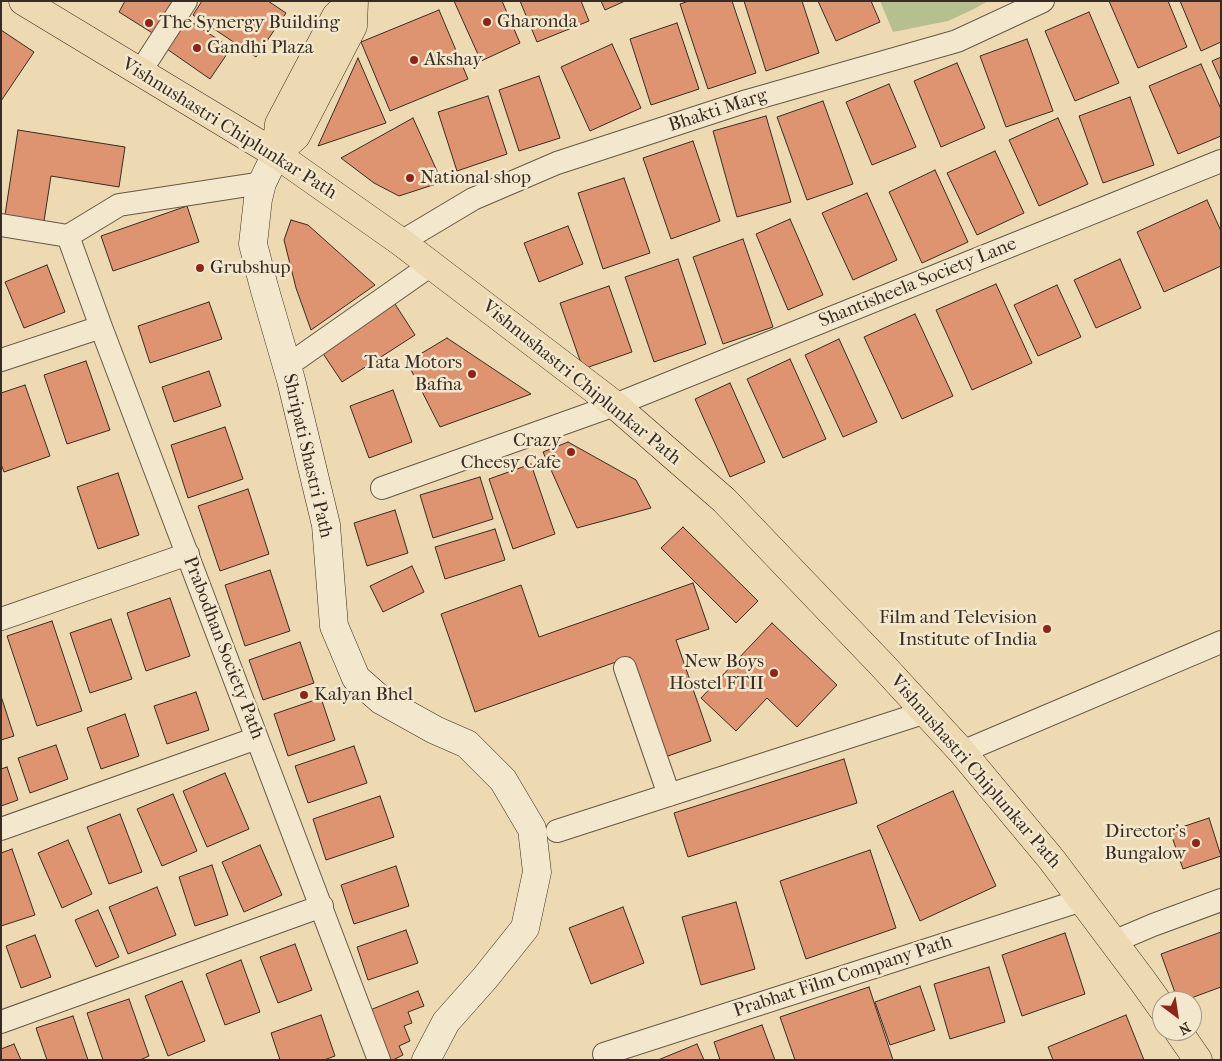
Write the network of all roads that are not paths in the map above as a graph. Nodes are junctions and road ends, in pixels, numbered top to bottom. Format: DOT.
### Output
graph roads {
  1 [pos="23,1"];
  2 [pos="186,1"];
  3 [pos="353,1"];
  4 [pos="1043,1"];
  5 [pos="140,72"];
  6 [pos="276,154"];
  7 [pos="1221,161"];
  8 [pos="262,183"];
  9 [pos="1,225"];
  10 [pos="68,236"];
  11 [pos="401,242"];
  12 [pos="431,265"];
  13 [pos="101,327"];
  14 [pos="1,360"];
  15 [pos="287,366"];
  16 [pos="615,405"];
  17 [pos="382,488"];
  18 [pos="188,554"];
  19 [pos="1,619"];
  20 [pos="1221,642"];
  21 [pos="625,668"];
  22 [pos="926,712"];
  23 [pos="257,738"];
  24 [pos="962,752"];
  25 [pos="669,795"];
  26 [pos="1,829"];
  27 [pos="557,831"];
  28 [pos="1082,900"];
  29 [pos="1221,900"];
  30 [pos="322,906"];
  31 [pos="1114,942"];
  32 [pos="1152,994"];
  33 [pos="1,1022"];
  34 [pos="1185,1041"];
  35 [pos="604,1054"];
  36 [pos="380,1060"];
  37 [pos="426,1060"];
  38 [pos="1198,1060"];
  1 -- 5 [label="main road, Vishnushastri Chiplunkar Path"];
  2 -- 5 [label="street"];
  3 -- 6 [label="main road"];
  4 -- 11 [label="street, Bhakti Marg"];
  5 -- 6 [label="main road, Vishnushastri Chiplunkar Path"];
  6 -- 8 [label="street, Shripati Shastri Path"];
  6 -- 11 [label="main road, Vishnushastri Chiplunkar Path"];
  7 -- 16 [label="street, Shantisheela Society Lane"];
  8 -- 10 [label="street"];
  8 -- 15 [label="street, Shripati Shastri Path"];
  9 -- 10 [label="street"];
  10 -- 13 [label="street, Prabodhan Society Path"];
  11 -- 12 [label="main road, Vishnushastri Chiplunkar Path"];
  12 -- 15 [label="street"];
  12 -- 16 [label="main road, Vishnushastri Chiplunkar Path"];
  13 -- 14 [label="street"];
  13 -- 18 [label="street, Prabodhan Society Path"];
  15 -- 37 [label="street, Shripati Shastri Path"];
  16 -- 17 [label="street, Shantisheela Society Lane"];
  16 -- 22 [label="main road, Vishnushastri Chiplunkar Path"];
  18 -- 19 [label="street"];
  18 -- 23 [label="street, Prabodhan Society Path"];
  20 -- 24 [label="street"];
  21 -- 25 [label="street"];
  22 -- 24 [label="main road, Vishnushastri Chiplunkar Path"];
  22 -- 25 [label="street"];
  23 -- 26 [label="street"];
  23 -- 30 [label="street, Prabodhan Society Path"];
  24 -- 28 [label="main road, Vishnushastri Chiplunkar Path"];
  25 -- 27 [label="street"];
  28 -- 31 [label="main road, Vishnushastri Chiplunkar Path"];
  28 -- 35 [label="street, Prabhat Film Company Path"];
  29 -- 31 [label="street"];
  30 -- 33 [label="street"];
  30 -- 36 [label="street, Prabodhan Society Path"];
  31 -- 32 [label="main road, Vishnushastri Chiplunkar Path"];
  34 -- 38 [label="main road"];
}
